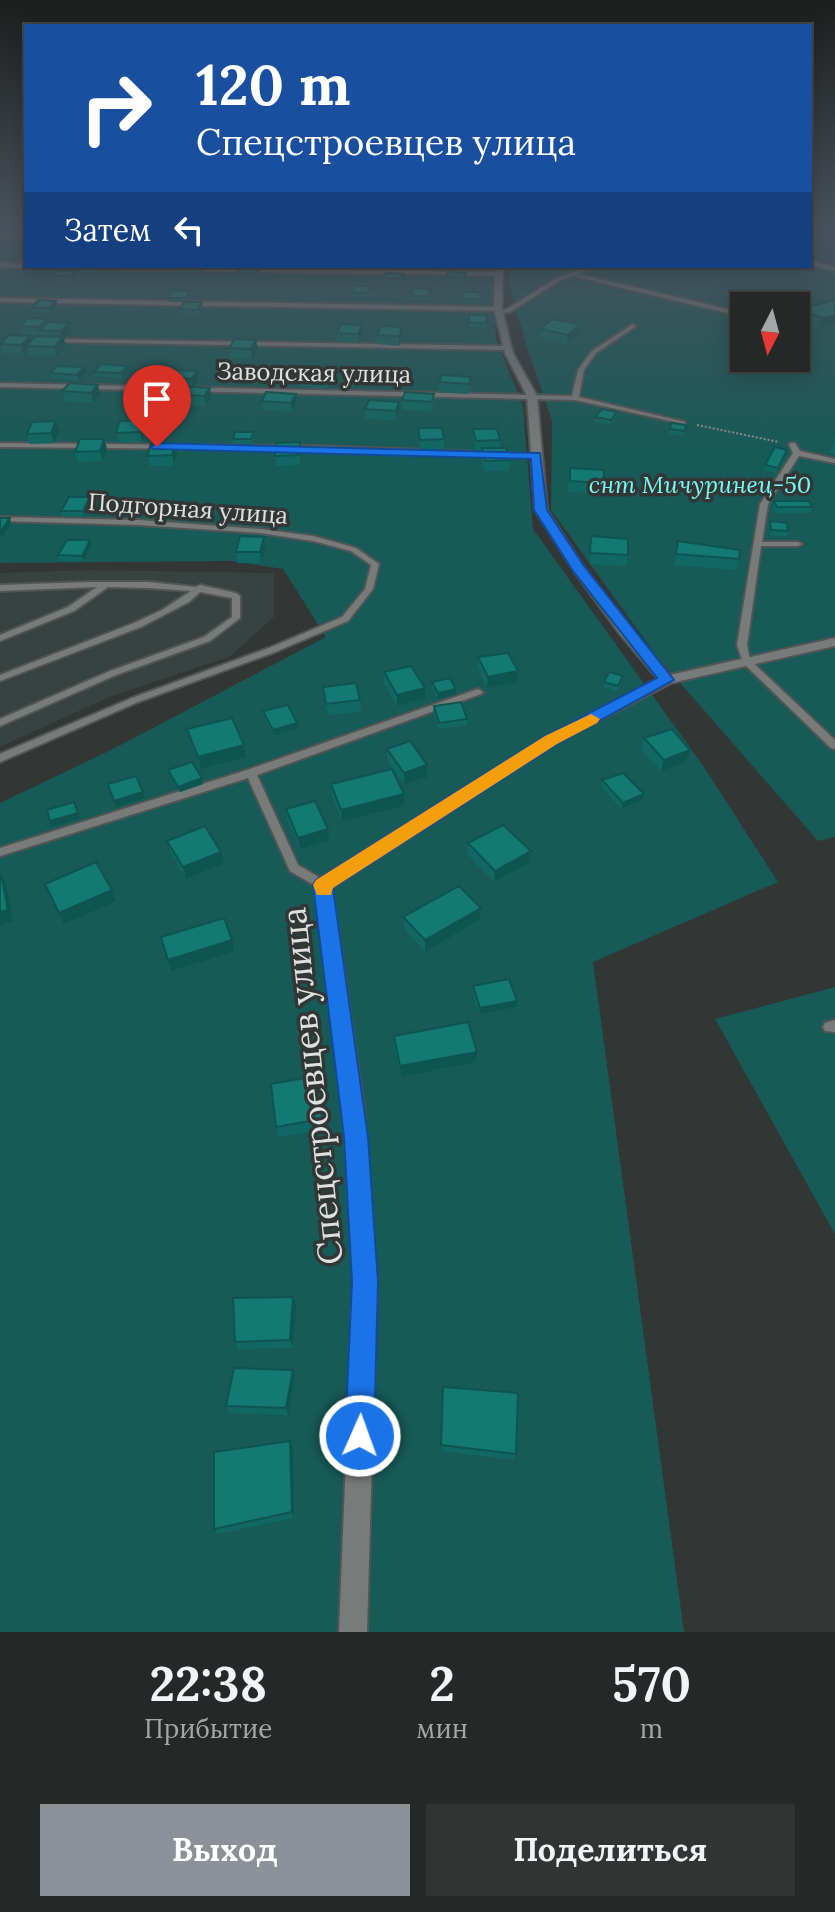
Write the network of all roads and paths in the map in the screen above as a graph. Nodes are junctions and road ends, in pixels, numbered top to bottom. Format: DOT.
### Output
graph roads {
  1 [pos="8,300"];
  2 [pos="499,300"];
  3 [pos="525,300"];
  4 [pos="682,300"];
  5 [pos="499,310"];
  6 [pos="730,312"];
  7 [pos="633,326"];
  8 [pos="43,341"];
  9 [pos="508,348"];
  10 [pos="0,385"];
  11 [pos="532,396"];
  12 [pos="575,398"];
  13 [pos="683,423"];
  14 [pos="0,445"];
  15 [pos="795,448"];
  16 [pos="536,456"];
  17 [pos="835,461"];
  18 [pos="0,519"];
  19 [pos="760,544"];
  20 [pos="798,544"];
  21 [pos="104,585"];
  22 [pos="11,587"];
  23 [pos="0,588"];
  24 [pos="200,588"];
  25 [pos="0,594"];
  26 [pos="0,638"];
  27 [pos="835,642"];
  28 [pos="746,661"];
  29 [pos="0,678"];
  30 [pos="667,680"];
  31 [pos="478,692"];
  32 [pos="0,723"];
  33 [pos="835,746"];
  34 [pos="0,758"];
  35 [pos="251,773"];
  36 [pos="0,852"];
  37 [pos="323,885"];
  38 [pos="353,1632"];
  1 -- 5 [label="lane"];
  2 -- 5 [label="street"];
  3 -- 5 [label="lane"];
  4 -- 6 [label="lane"];
  5 -- 9 [label="street"];
  7 -- 12 [label="lane"];
  8 -- 9 [label="lane"];
  9 -- 11 [label="street"];
  10 -- 11 [label="lane, Заводская улица"];
  11 -- 12 [label="lane, Заводская улица"];
  11 -- 16 [label="street"];
  12 -- 13 [label="lane, Заводская улица"];
  13 -- 15 [label="path"];
  14 -- 16 [label="lane"];
  15 -- 17 [label="lane"];
  15 -- 19 [label="lane"];
  16 -- 30 [label="street"];
  18 -- 34 [label="lane, Подгорная улица"];
  19 -- 20 [label="lane"];
  19 -- 28 [label="lane"];
  21 -- 22 [label="lane"];
  21 -- 24 [label="lane"];
  21 -- 26 [label="lane"];
  22 -- 23 [label="lane"];
  22 -- 25 [label="lane"];
  24 -- 29 [label="lane"];
  24 -- 32 [label="lane"];
  27 -- 28 [label="street, Спецстроевцев улица"];
  28 -- 30 [label="street, Спецстроевцев улица"];
  28 -- 33 [label="lane"];
  30 -- 37 [label="street, Спецстроевцев улица"];
  31 -- 35 [label="lane"];
  35 -- 36 [label="lane"];
  35 -- 37 [label="lane"];
  37 -- 38 [label="street, Спецстроевцев улица"];
}
